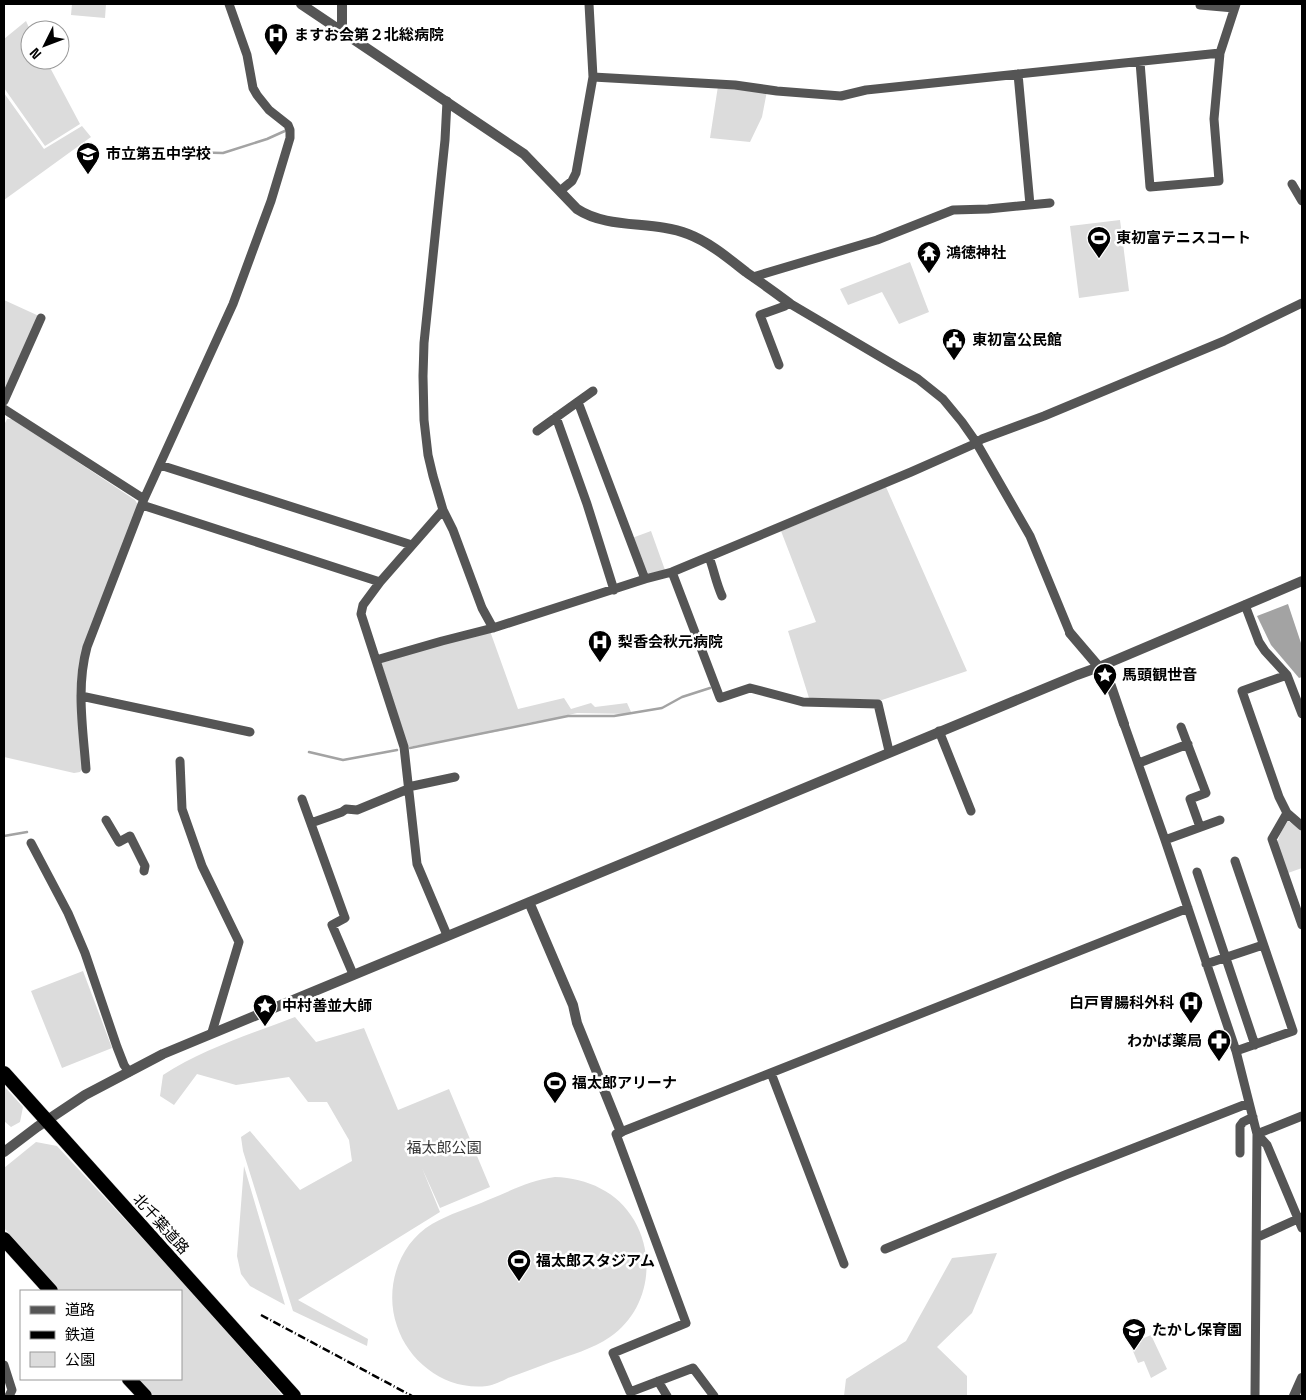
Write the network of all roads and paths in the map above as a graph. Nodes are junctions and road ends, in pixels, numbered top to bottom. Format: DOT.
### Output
graph roads {
  1 [pos="229,4"];
  2 [pos="300,4"];
  3 [pos="342,4"];
  4 [pos="590,4"];
  5 [pos="1200,4"];
  6 [pos="1235,6"];
  7 [pos="342,31"];
  8 [pos="1220,53"];
  9 [pos="1140,62"];
  10 [pos="1018,74"];
  11 [pos="593,77"];
  12 [pos="447,101"];
  13 [pos="1292,184"];
  14 [pos="560,191"];
  15 [pos="1302,201"];
  16 [pos="1050,203"];
  17 [pos="1030,205"];
  18 [pos="753,277"];
  19 [pos="789,303"];
  20 [pos="1302,303"];
  21 [pos="41,318"];
  22 [pos="779,365"];
  23 [pos="594,391"];
  24 [pos="4,401"];
  25 [pos="578,402"];
  26 [pos="5,412"];
  27 [pos="556,417"];
  28 [pos="537,431"];
  29 [pos="976,442"];
  30 [pos="160,465"];
  31 [pos="143,502"];
  32 [pos="443,510"];
  33 [pos="412,545"];
  34 [pos="709,557"];
  35 [pos="672,572"];
  36 [pos="645,579"];
  37 [pos="1302,581"];
  38 [pos="380,582"];
  39 [pos="614,590"];
  40 [pos="722,596"];
  41 [pos="1245,605"];
  42 [pos="493,628"];
  43 [pos="1070,633"];
  44 [pos="376,660"];
  45 [pos="1099,667"];
  46 [pos="1287,675"];
  47 [pos="81,696"];
  48 [pos="1302,714"];
  49 [pos="1124,724"];
  50 [pos="1181,726"];
  51 [pos="939,731"];
  52 [pos="250,732"];
  53 [pos="1188,744"];
  54 [pos="889,751"];
  55 [pos="180,761"];
  56 [pos="1139,763"];
  57 [pos="86,769"];
  58 [pos="455,777"];
  59 [pos="408,788"];
  60 [pos="302,799"];
  61 [pos="970,811"];
  62 [pos="1287,813"];
  63 [pos="106,820"];
  64 [pos="1220,820"];
  65 [pos="311,823"];
  66 [pos="1302,826"];
  67 [pos="1200,827"];
  68 [pos="1165,840"];
  69 [pos="31,843"];
  70 [pos="1235,861"];
  71 [pos="144,871"];
  72 [pos="1196,872"];
  73 [pos="529,902"];
  74 [pos="1188,908"];
  75 [pos="1302,925"];
  76 [pos="447,935"];
  77 [pos="1263,945"];
  78 [pos="1226,958"];
  79 [pos="1206,964"];
  80 [pos="354,974"];
  81 [pos="212,1032"];
  82 [pos="1255,1044"];
  83 [pos="1236,1051"];
  84 [pos="129,1072"];
  85 [pos="4,1073"];
  86 [pos="771,1073"];
  87 [pos="1249,1103"];
  88 [pos="1302,1116"];
  89 [pos="1253,1117"];
  90 [pos="47,1120"];
  91 [pos="621,1132"];
  92 [pos="1257,1134"];
  93 [pos="4,1152"];
  94 [pos="1240,1153"];
  95 [pos="1300,1218"];
  96 [pos="1302,1228"];
  97 [pos="1258,1238"];
  98 [pos="4,1241"];
  99 [pos="885,1248"];
  100 [pos="844,1264"];
  101 [pos="50,1290"];
  102 [pos="4,1366"];
  103 [pos="1302,1378"];
  104 [pos="130,1380"];
  105 [pos="658,1381"];
  106 [pos="9,1396"];
  107 [pos="145,1396"];
  108 [pos="294,1396"];
  109 [pos="667,1396"];
  110 [pos="714,1396"];
  111 [pos="1255,1396"];
  112 [pos="1294,1396"];
  1 -- 30 [label="street"];
  2 -- 7 [label="street"];
  3 -- 7 [label="street"];
  4 -- 11 [label="street"];
  5 -- 6 [label="street"];
  6 -- 8 [label="street"];
  7 -- 12 [label="street"];
  8 -- 9 [label="street"];
  8 -- 9 [label="street"];
  9 -- 10 [label="street"];
  10 -- 11 [label="street"];
  10 -- 17 [label="street"];
  11 -- 14 [label="street"];
  12 -- 14 [label="street"];
  12 -- 32 [label="street"];
  13 -- 15 [label="street"];
  14 -- 18 [label="street"];
  16 -- 17 [label="street"];
  17 -- 18 [label="street"];
  18 -- 19 [label="street"];
  19 -- 22 [label="street"];
  19 -- 29 [label="street"];
  20 -- 29 [label="street"];
  21 -- 24 [label="street"];
  23 -- 25 [label="street"];
  25 -- 27 [label="street"];
  25 -- 36 [label="street"];
  26 -- 31 [label="street"];
  27 -- 28 [label="street"];
  27 -- 39 [label="street"];
  29 -- 34 [label="street"];
  29 -- 43 [label="street"];
  30 -- 31 [label="street"];
  30 -- 33 [label="street"];
  31 -- 38 [label="street"];
  31 -- 47 [label="street"];
  32 -- 33 [label="street"];
  32 -- 42 [label="street"];
  33 -- 38 [label="street"];
  34 -- 35 [label="street"];
  34 -- 40 [label="street"];
  35 -- 36 [label="street"];
  35 -- 54 [label="street"];
  36 -- 39 [label="street"];
  37 -- 41 [label="street"];
  38 -- 44 [label="street"];
  39 -- 42 [label="street"];
  41 -- 45 [label="street"];
  41 -- 46 [label="street"];
  42 -- 44 [label="street"];
  43 -- 45 [label="street"];
  44 -- 59 [label="street"];
  45 -- 49 [label="street"];
  45 -- 51 [label="street"];
  46 -- 48 [label="street"];
  46 -- 62 [label="street"];
  47 -- 52 [label="street"];
  47 -- 57 [label="street"];
  49 -- 56 [label="street"];
  50 -- 53 [label="street"];
  51 -- 54 [label="street"];
  51 -- 61 [label="street"];
  53 -- 56 [label="street"];
  53 -- 67 [label="street"];
  54 -- 73 [label="street"];
  55 -- 81 [label="street"];
  56 -- 68 [label="street"];
  58 -- 59 [label="street"];
  59 -- 65 [label="street"];
  59 -- 76 [label="street"];
  60 -- 65 [label="street"];
  62 -- 66 [label="street"];
  62 -- 75 [label="street"];
  63 -- 71 [label="street"];
  64 -- 67 [label="street"];
  65 -- 80 [label="street"];
  67 -- 68 [label="street"];
  68 -- 74 [label="street"];
  69 -- 84 [label="street"];
  70 -- 77 [label="street"];
  72 -- 78 [label="street"];
  73 -- 76 [label="street"];
  73 -- 91 [label="street"];
  74 -- 79 [label="street"];
  74 -- 86 [label="street"];
  76 -- 80 [label="street"];
  77 -- 78 [label="street"];
  77 -- 82 [label="street"];
  78 -- 79 [label="street"];
  78 -- 82 [label="street"];
  79 -- 83 [label="street"];
  80 -- 81 [label="street"];
  81 -- 84 [label="street"];
  82 -- 83 [label="street"];
  83 -- 87 [label="street"];
  84 -- 90 [label="street"];
  85 -- 90 [label="highway, 北千葉道路"];
  86 -- 91 [label="street"];
  86 -- 100 [label="street"];
  87 -- 89 [label="street"];
  87 -- 99 [label="street"];
  88 -- 92 [label="street"];
  89 -- 92 [label="street"];
  89 -- 94 [label="street"];
  90 -- 93 [label="street"];
  90 -- 108 [label="highway, 北千葉道路"];
  91 -- 105 [label="street"];
  92 -- 95 [label="street"];
  92 -- 97 [label="street"];
  95 -- 96 [label="street"];
  95 -- 97 [label="street"];
  97 -- 111 [label="street"];
  98 -- 101 [label="highway"];
  102 -- 106 [label="street"];
  103 -- 112 [label="street"];
  104 -- 107 [label="highway"];
  105 -- 109 [label="street"];
  105 -- 110 [label="street"];
}
